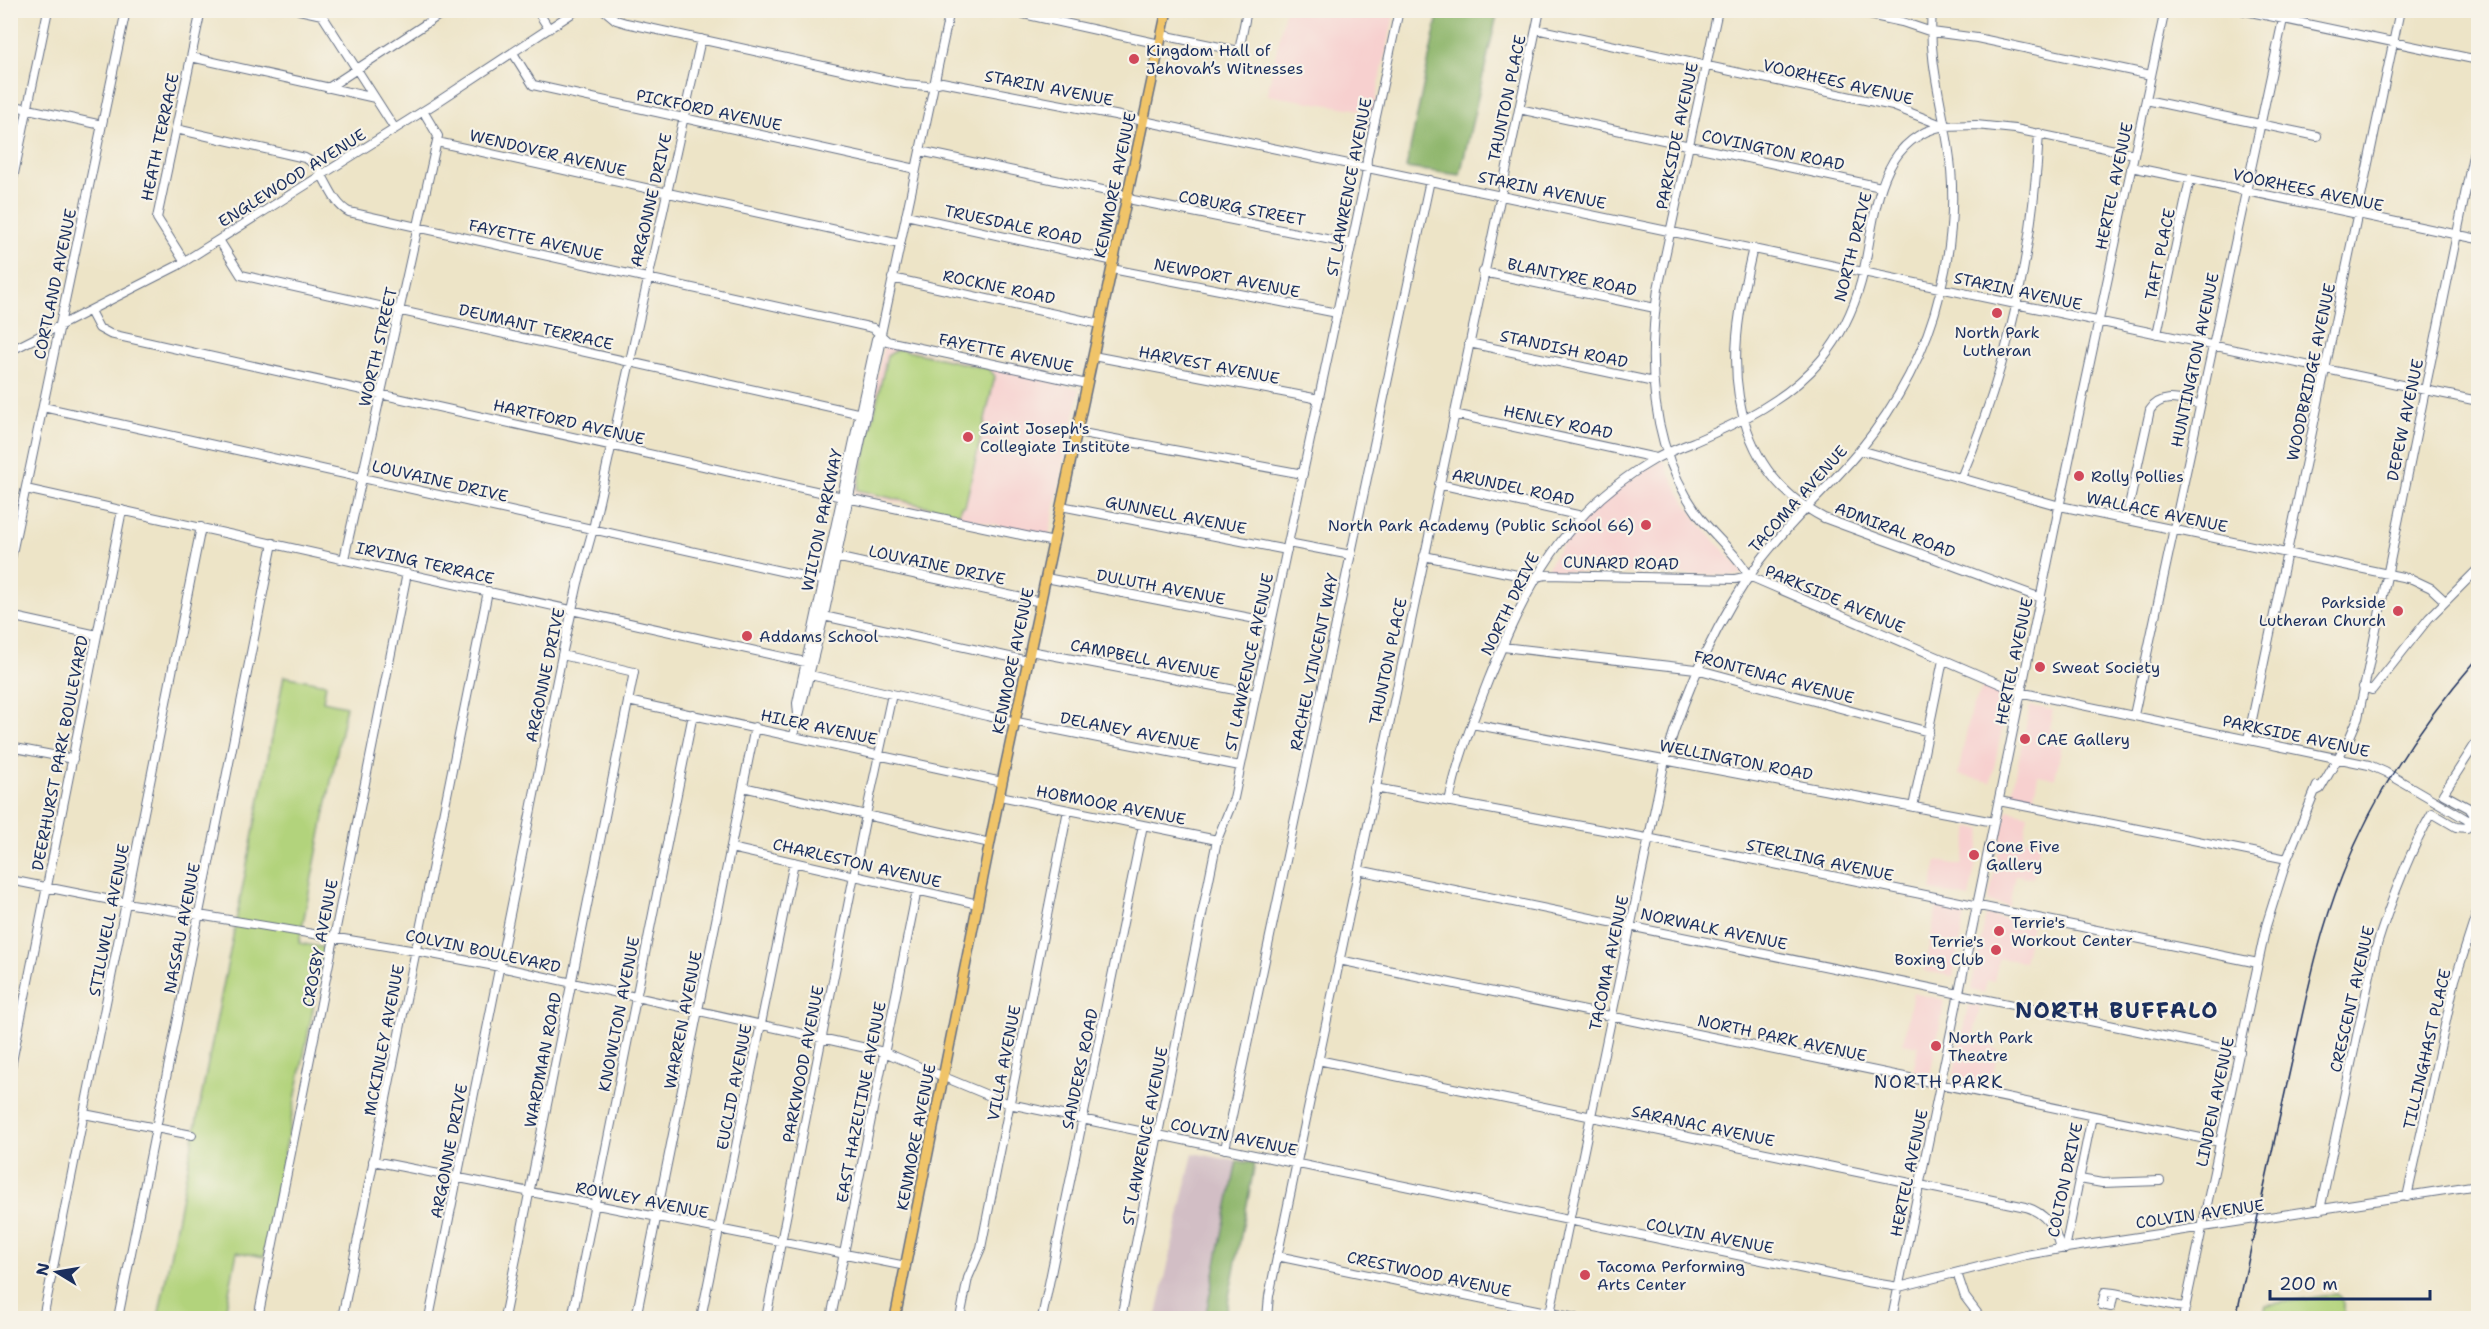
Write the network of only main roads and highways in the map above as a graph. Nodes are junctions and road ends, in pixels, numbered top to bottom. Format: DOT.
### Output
graph roads {
  1 [pos="1167,10"];
  2 [pos="895,1318"];
  1 -- 2 [label="main road, KENMORE AVENUE"];
}
